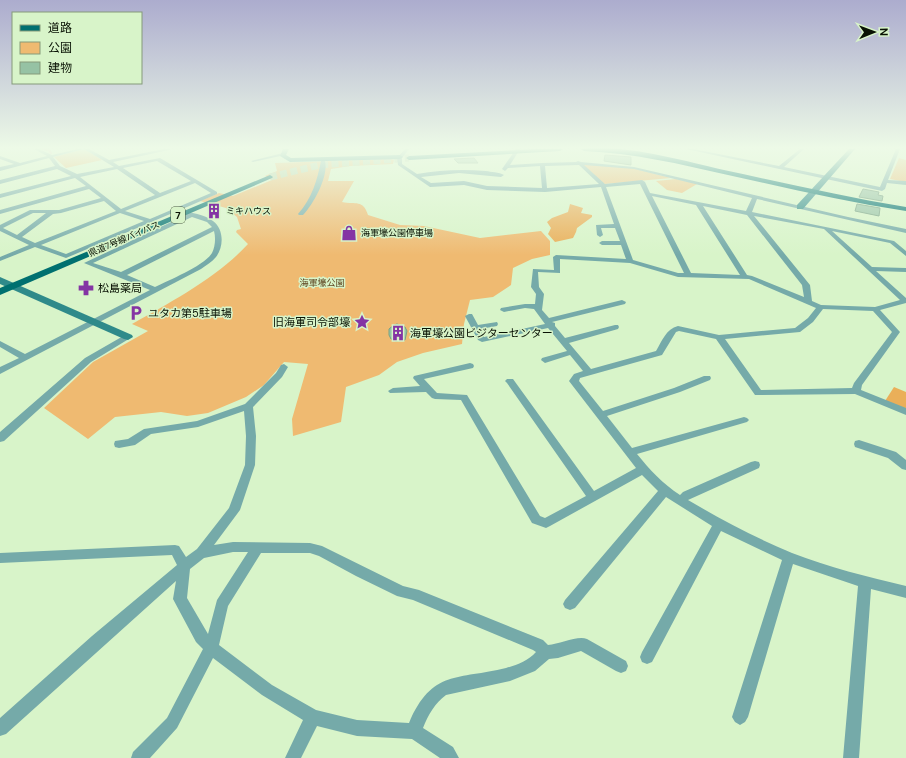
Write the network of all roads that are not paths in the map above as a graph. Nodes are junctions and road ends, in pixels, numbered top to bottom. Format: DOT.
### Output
graph roads {
  1 [pos="44,184"];
  2 [pos="86,184"];
  3 [pos="143,184"];
  4 [pos="186,184"];
  5 [pos="201,184"];
  6 [pos="251,184"];
  7 [pos="318,184"];
  8 [pos="429,184"];
  9 [pos="451,184"];
  10 [pos="467,184"];
  11 [pos="495,184"];
  12 [pos="544,184"];
  13 [pos="611,184"];
  14 [pos="643,184"];
  15 [pos="705,184"];
  16 [pos="780,184"];
  17 [pos="819,184"];
  18 [pos="860,184"];
  19 [pos="884,184"];
  20 [pos="603,185"];
  21 [pos="89,187"];
  22 [pos="493,188"];
  23 [pos="545,190"];
  24 [pos="813,192"];
  25 [pos="649,194"];
  26 [pos="159,195"];
  27 [pos="0,196"];
  28 [pos="755,196"];
  29 [pos="104,199"];
  30 [pos="698,203"];
  31 [pos="800,207"];
  32 [pos="906,209"];
  33 [pos="175,210"];
  34 [pos="120,211"];
  35 [pos="0,212"];
  36 [pos="52,212"];
  37 [pos="302,213"];
  38 [pos="750,213"];
  39 [pos="191,215"];
  40 [pos="150,221"];
  41 [pos="617,226"];
  42 [pos="0,228"];
  43 [pos="216,228"];
  44 [pos="826,228"];
  45 [pos="895,228"];
  46 [pos="906,231"];
  47 [pos="600,235"];
  48 [pos="17,238"];
  49 [pos="602,242"];
  50 [pos="892,242"];
  51 [pos="623,243"];
  52 [pos="34,245"];
  53 [pos="906,254"];
  54 [pos="0,259"];
  55 [pos="630,261"];
  56 [pos="869,269"];
  57 [pos="906,270"];
  58 [pos="121,275"];
  59 [pos="689,276"];
  60 [pos="744,276"];
  61 [pos="0,280"];
  62 [pos="14,286"];
  63 [pos="156,290"];
  64 [pos="0,292"];
  65 [pos="808,301"];
  66 [pos="906,301"];
  67 [pos="622,302"];
  68 [pos="820,306"];
  69 [pos="539,307"];
  70 [pos="875,309"];
  71 [pos="504,310"];
  72 [pos="469,316"];
  73 [pos="94,322"];
  74 [pos="549,323"];
  75 [pos="494,324"];
  76 [pos="476,328"];
  77 [pos="615,328"];
  78 [pos="719,336"];
  79 [pos="128,337"];
  80 [pos="565,341"];
  81 [pos="0,344"];
  82 [pos="572,352"];
  83 [pos="25,358"];
  84 [pos="546,360"];
  85 [pos="470,366"];
  86 [pos="284,367"];
  87 [pos="0,371"];
  88 [pos="589,373"];
  89 [pos="707,378"];
  90 [pos="510,381"];
  91 [pos="426,389"];
  92 [pos="393,391"];
  93 [pos="856,391"];
  94 [pos="248,406"];
  95 [pos="906,412"];
  96 [pos="600,415"];
  97 [pos="744,420"];
  98 [pos="0,438"];
  99 [pos="119,444"];
  100 [pos="860,444"];
  101 [pos="630,452"];
  102 [pos="755,465"];
  103 [pos="906,466"];
  104 [pos="644,469"];
  105 [pos="665,490"];
  106 [pos="592,496"];
  107 [pos="680,501"];
  108 [pos="719,524"];
  109 [pos="258,548"];
  110 [pos="201,554"];
  111 [pos="789,557"];
  112 [pos="0,558"];
  113 [pos="184,566"];
  114 [pos="865,582"];
  115 [pos="906,592"];
  116 [pos="570,604"];
  117 [pos="211,648"];
  118 [pos="546,652"];
  119 [pos="647,657"];
  120 [pos="621,666"];
  121 [pos="313,716"];
  122 [pos="740,717"];
  123 [pos="0,728"];
  124 [pos="414,731"];
  125 [pos="139,758"];
  126 [pos="293,758"];
  127 [pos="451,758"];
  128 [pos="850,758"];
  1 -- 27 [label="street"];
  2 -- 21 [label="street"];
  3 -- 26 [label="street"];
  4 -- 26 [label="street"];
  5 -- 33 [label="street"];
  6 -- 62 [label="main road, 県道7号線バイパス / 7"];
  7 -- 37 [label="street"];
  8 -- 9 [label="street"];
  10 -- 22 [label="street"];
  11 -- 22 [label="street"];
  12 -- 23 [label="street"];
  13 -- 20 [label="street"];
  14 -- 25 [label="street"];
  15 -- 28 [label="street"];
  16 -- 24 [label="main road"];
  17 -- 24 [label="street"];
  18 -- 19 [label="street"];
  20 -- 23 [label="street"];
  20 -- 41 [label="street"];
  21 -- 29 [label="street"];
  21 -- 35 [label="street"];
  22 -- 23 [label="street"];
  24 -- 31 [label="street"];
  24 -- 32 [label="main road"];
  25 -- 30 [label="street"];
  25 -- 59 [label="street"];
  26 -- 34 [label="street"];
  28 -- 31 [label="street"];
  28 -- 38 [label="street"];
  29 -- 34 [label="street"];
  29 -- 36 [label="street"];
  30 -- 38 [label="street"];
  30 -- 60 [label="street"];
  31 -- 45 [label="street"];
  33 -- 39 [label="street"];
  33 -- 40 [label="street"];
  34 -- 40 [label="street"];
  34 -- 52 [label="street"];
  36 -- 42 [label="street"];
  36 -- 48 [label="street"];
  38 -- 44 [label="street"];
  38 -- 65 [label="street"];
  39 -- 43 [label="street"];
  39 -- 58 [label="street"];
  40 -- 52 [label="street"];
  41 -- 47 [label="street"];
  41 -- 51 [label="street"];
  42 -- 48 [label="street"];
  43 -- 58 [label="street"];
  43 -- 63 [label="street"];
  44 -- 50 [label="street"];
  44 -- 56 [label="street"];
  45 -- 46 [label="street"];
  45 -- 50 [label="street"];
  48 -- 52 [label="street"];
  49 -- 51 [label="street"];
  50 -- 53 [label="street"];
  51 -- 55 [label="street"];
  52 -- 54 [label="street"];
  55 -- 59 [label="street"];
  55 -- 69 [label="street"];
  56 -- 57 [label="street"];
  56 -- 66 [label="street"];
  58 -- 63 [label="street"];
  59 -- 60 [label="street"];
  60 -- 65 [label="street"];
  61 -- 62 [label="street"];
  62 -- 64 [label="main road, 県道7号線バイパス / 7"];
  62 -- 73 [label="street"];
  63 -- 73 [label="street"];
  65 -- 68 [label="street"];
  66 -- 70 [label="street"];
  67 -- 74 [label="street"];
  68 -- 70 [label="street"];
  68 -- 78 [label="street"];
  69 -- 71 [label="street"];
  69 -- 74 [label="street"];
  70 -- 93 [label="street"];
  72 -- 76 [label="street"];
  73 -- 79 [label="street"];
  73 -- 83 [label="street"];
  74 -- 76 [label="street"];
  74 -- 80 [label="street"];
  75 -- 76 [label="street"];
  77 -- 80 [label="street"];
  78 -- 88 [label="street"];
  78 -- 93 [label="street"];
  79 -- 98 [label="street"];
  80 -- 82 [label="street"];
  81 -- 83 [label="street"];
  82 -- 84 [label="street"];
  82 -- 88 [label="street"];
  83 -- 87 [label="street"];
  85 -- 91 [label="street"];
  86 -- 94 [label="street"];
  88 -- 96 [label="street"];
  89 -- 96 [label="street"];
  90 -- 106 [label="street"];
  91 -- 92 [label="street"];
  91 -- 106 [label="street"];
  93 -- 95 [label="street"];
  94 -- 99 [label="street"];
  94 -- 110 [label="street"];
  96 -- 101 [label="street"];
  97 -- 101 [label="street"];
  100 -- 103 [label="street"];
  101 -- 104 [label="street"];
  102 -- 107 [label="street"];
  104 -- 105 [label="street"];
  104 -- 106 [label="street"];
  105 -- 107 [label="street"];
  105 -- 116 [label="street"];
  107 -- 108 [label="street"];
  108 -- 111 [label="street"];
  108 -- 119 [label="street"];
  109 -- 110 [label="street"];
  109 -- 117 [label="street"];
  109 -- 118 [label="street"];
  110 -- 113 [label="street"];
  111 -- 114 [label="street"];
  111 -- 122 [label="street"];
  112 -- 113 [label="street"];
  113 -- 117 [label="street"];
  113 -- 123 [label="street"];
  114 -- 115 [label="street"];
  114 -- 128 [label="street"];
  117 -- 121 [label="street"];
  117 -- 125 [label="street"];
  118 -- 120 [label="street"];
  118 -- 124 [label="street"];
  121 -- 124 [label="street"];
  121 -- 126 [label="street"];
  124 -- 127 [label="street"];
}
